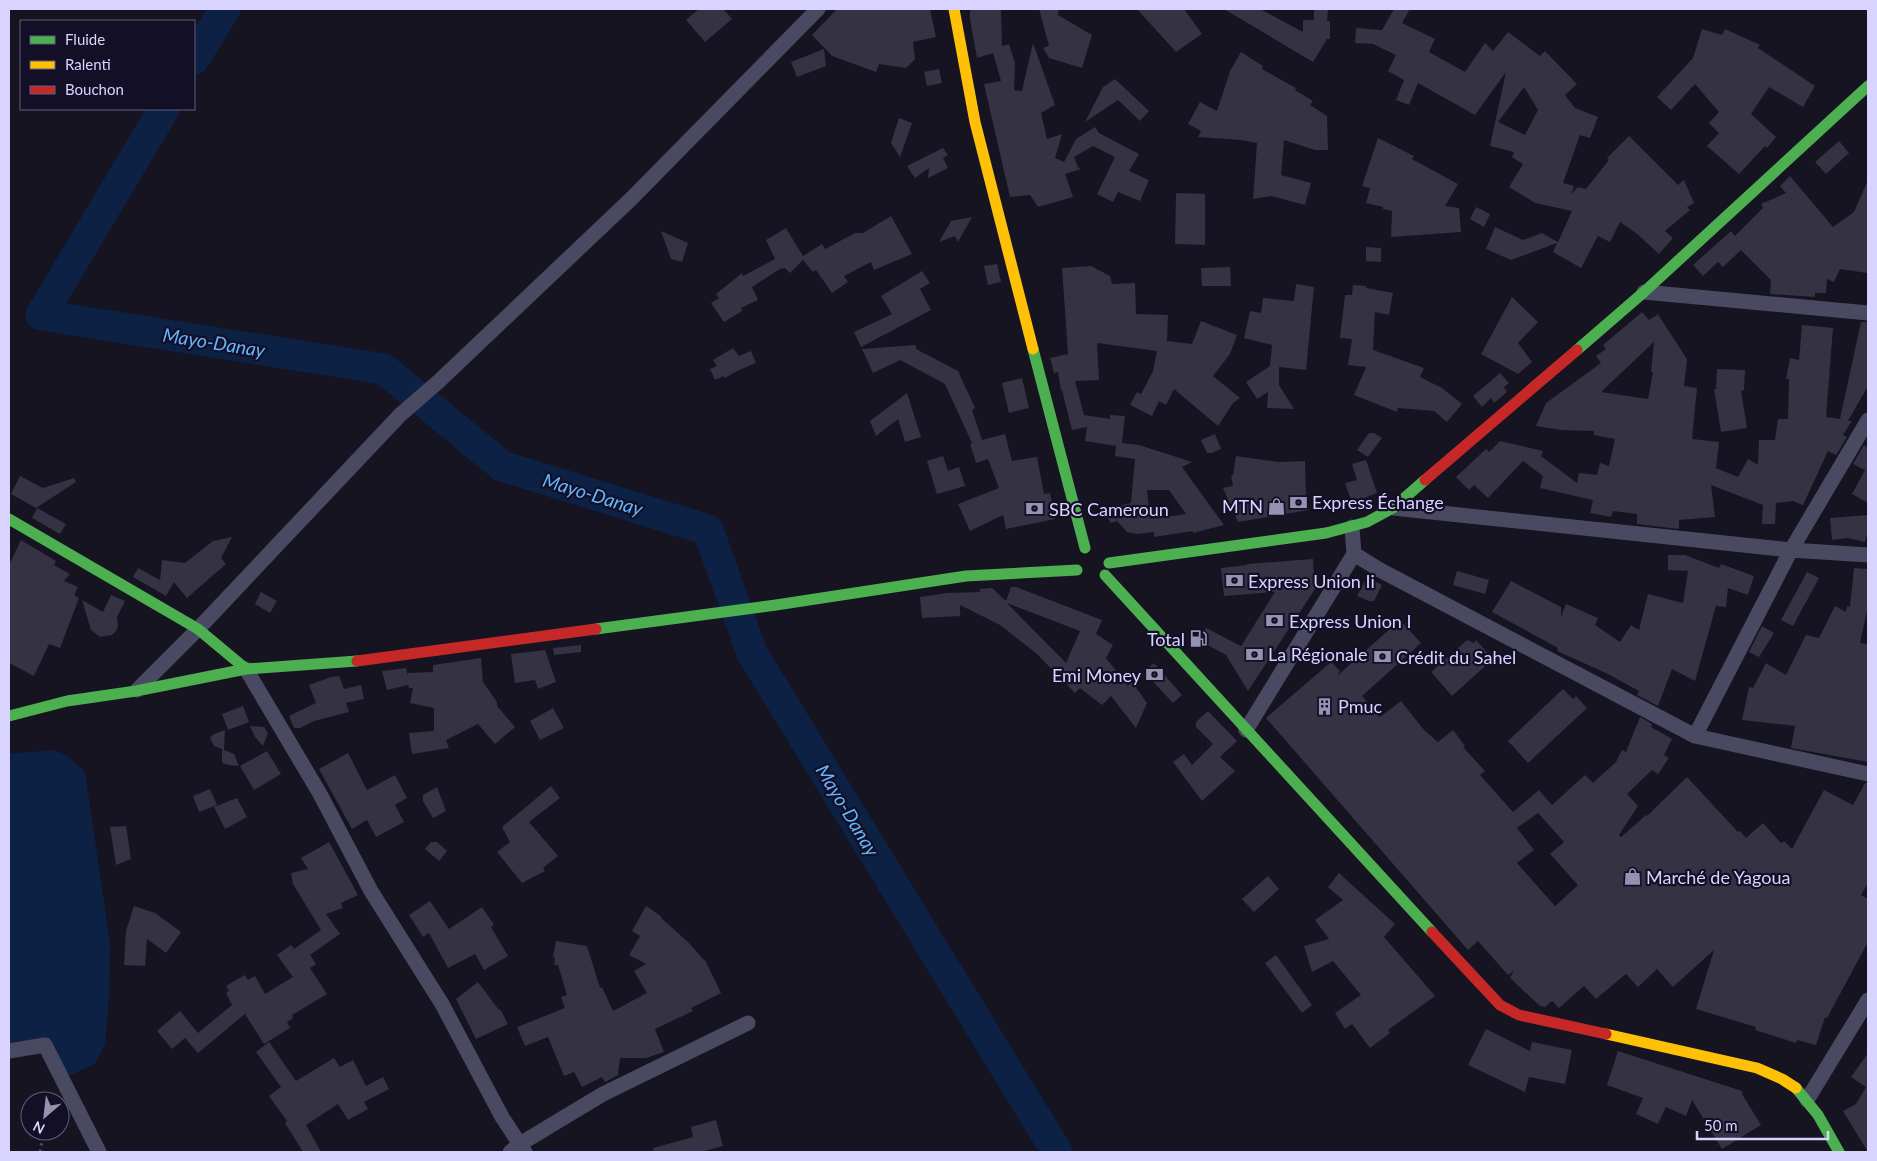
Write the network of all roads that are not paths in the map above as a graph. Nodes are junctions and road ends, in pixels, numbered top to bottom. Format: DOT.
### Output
graph roads {
  1 [pos="818,9"];
  2 [pos="954,9"];
  3 [pos="1868,86"];
  4 [pos="1644,292"];
  5 [pos="1868,313"];
  6 [pos="1868,420"];
  7 [pos="1393,508"];
  8 [pos="9,519"];
  9 [pos="1352,527"];
  10 [pos="1085,548"];
  11 [pos="1792,550"];
  12 [pos="1354,554"];
  13 [pos="1868,555"];
  14 [pos="1109,563"];
  15 [pos="1077,570"];
  16 [pos="1105,575"];
  17 [pos="198,629"];
  18 [pos="246,669"];
  19 [pos="136,691"];
  20 [pos="9,716"];
  21 [pos="1246,730"];
  22 [pos="1695,736"];
  23 [pos="1868,774"];
  24 [pos="1868,1000"];
  25 [pos="748,1023"];
  26 [pos="9,1051"];
  27 [pos="1807,1100"];
  28 [pos="518,1149"];
  29 [pos="99,1152"];
  30 [pos="1839,1152"];
  1 -- 17 [label="street"];
  2 -- 10 [label="main road"];
  3 -- 4 [label="main road"];
  4 -- 5 [label="street"];
  4 -- 7 [label="main road"];
  6 -- 11 [label="street"];
  7 -- 9 [label="main road"];
  7 -- 11 [label="street"];
  8 -- 17 [label="main road"];
  9 -- 12 [label="street"];
  9 -- 14 [label="main road"];
  10 -- 14 [label="main road"];
  10 -- 15 [label="main road"];
  11 -- 13 [label="street"];
  11 -- 22 [label="street"];
  12 -- 21 [label="street"];
  12 -- 22 [label="street"];
  14 -- 16 [label="main road"];
  15 -- 16 [label="main road"];
  15 -- 18 [label="main road"];
  16 -- 21 [label="main road"];
  17 -- 18 [label="main road"];
  17 -- 19 [label="street"];
  18 -- 19 [label="main road"];
  18 -- 28 [label="street"];
  19 -- 20 [label="main road"];
  21 -- 27 [label="main road"];
  22 -- 23 [label="street"];
  24 -- 27 [label="street"];
  25 -- 28 [label="street"];
  26 -- 29 [label="street"];
  27 -- 30 [label="main road"];
}
